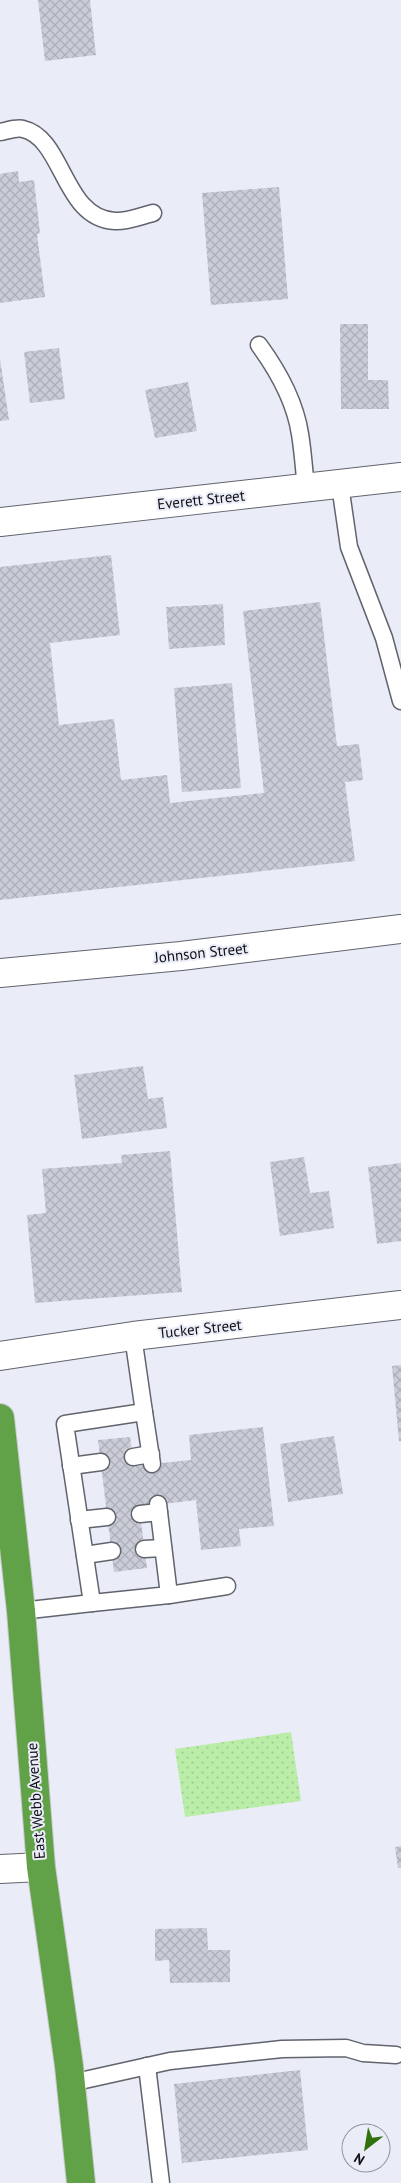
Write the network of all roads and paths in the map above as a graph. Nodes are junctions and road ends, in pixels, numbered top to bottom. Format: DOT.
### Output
graph roads {
  1 [pos="0,132"];
  2 [pos="153,213"];
  3 [pos="259,345"];
  4 [pos="401,477"];
  5 [pos="340,485"];
  6 [pos="306,488"];
  7 [pos="0,522"];
  8 [pos="401,701"];
  9 [pos="401,929"];
  10 [pos="0,973"];
  11 [pos="401,1305"];
  12 [pos="134,1336"];
  13 [pos="0,1356"];
  14 [pos="144,1412"];
  15 [pos="0,1418"];
  16 [pos="133,1457"];
  17 [pos="101,1462"];
  18 [pos="72,1466"];
  19 [pos="140,1514"];
  20 [pos="107,1517"];
  21 [pos="80,1520"];
  22 [pos="163,1548"];
  23 [pos="144,1549"];
  24 [pos="112,1552"];
  25 [pos="85,1554"];
  26 [pos="227,1586"];
  27 [pos="169,1595"];
  28 [pos="92,1603"];
  29 [pos="21,1611"];
  30 [pos="41,1867"];
  31 [pos="0,1869"];
  32 [pos="396,2055"];
  33 [pos="147,2066"];
  34 [pos="71,2083"];
  35 [pos="81,2183"];
  36 [pos="161,2183"];
  1 -- 2 [label="lane"];
  3 -- 6 [label="lane"];
  4 -- 5 [label="street, Everett Street"];
  5 -- 6 [label="street, Everett Street"];
  5 -- 8 [label="lane"];
  6 -- 7 [label="street, Everett Street"];
  9 -- 10 [label="street, Johnson Street"];
  11 -- 12 [label="street, Tucker Street"];
  12 -- 13 [label="street, Tucker Street"];
  12 -- 14 [label="lane"];
  14 -- 16 [label="lane"];
  14 -- 18 [label="lane"];
  15 -- 29 [label="highway, East Webb Avenue"];
  17 -- 18 [label="lane"];
  18 -- 21 [label="lane"];
  19 -- 22 [label="lane"];
  20 -- 21 [label="lane"];
  21 -- 25 [label="lane"];
  22 -- 23 [label="lane"];
  22 -- 27 [label="lane"];
  24 -- 25 [label="lane"];
  25 -- 28 [label="lane"];
  26 -- 27 [label="lane"];
  27 -- 28 [label="lane"];
  28 -- 29 [label="lane"];
  29 -- 30 [label="highway, East Webb Avenue"];
  30 -- 31 [label="street"];
  30 -- 34 [label="highway, East Webb Avenue"];
  32 -- 33 [label="lane"];
  33 -- 34 [label="lane"];
  33 -- 36 [label="lane"];
  34 -- 35 [label="highway, East Webb Avenue"];
}
